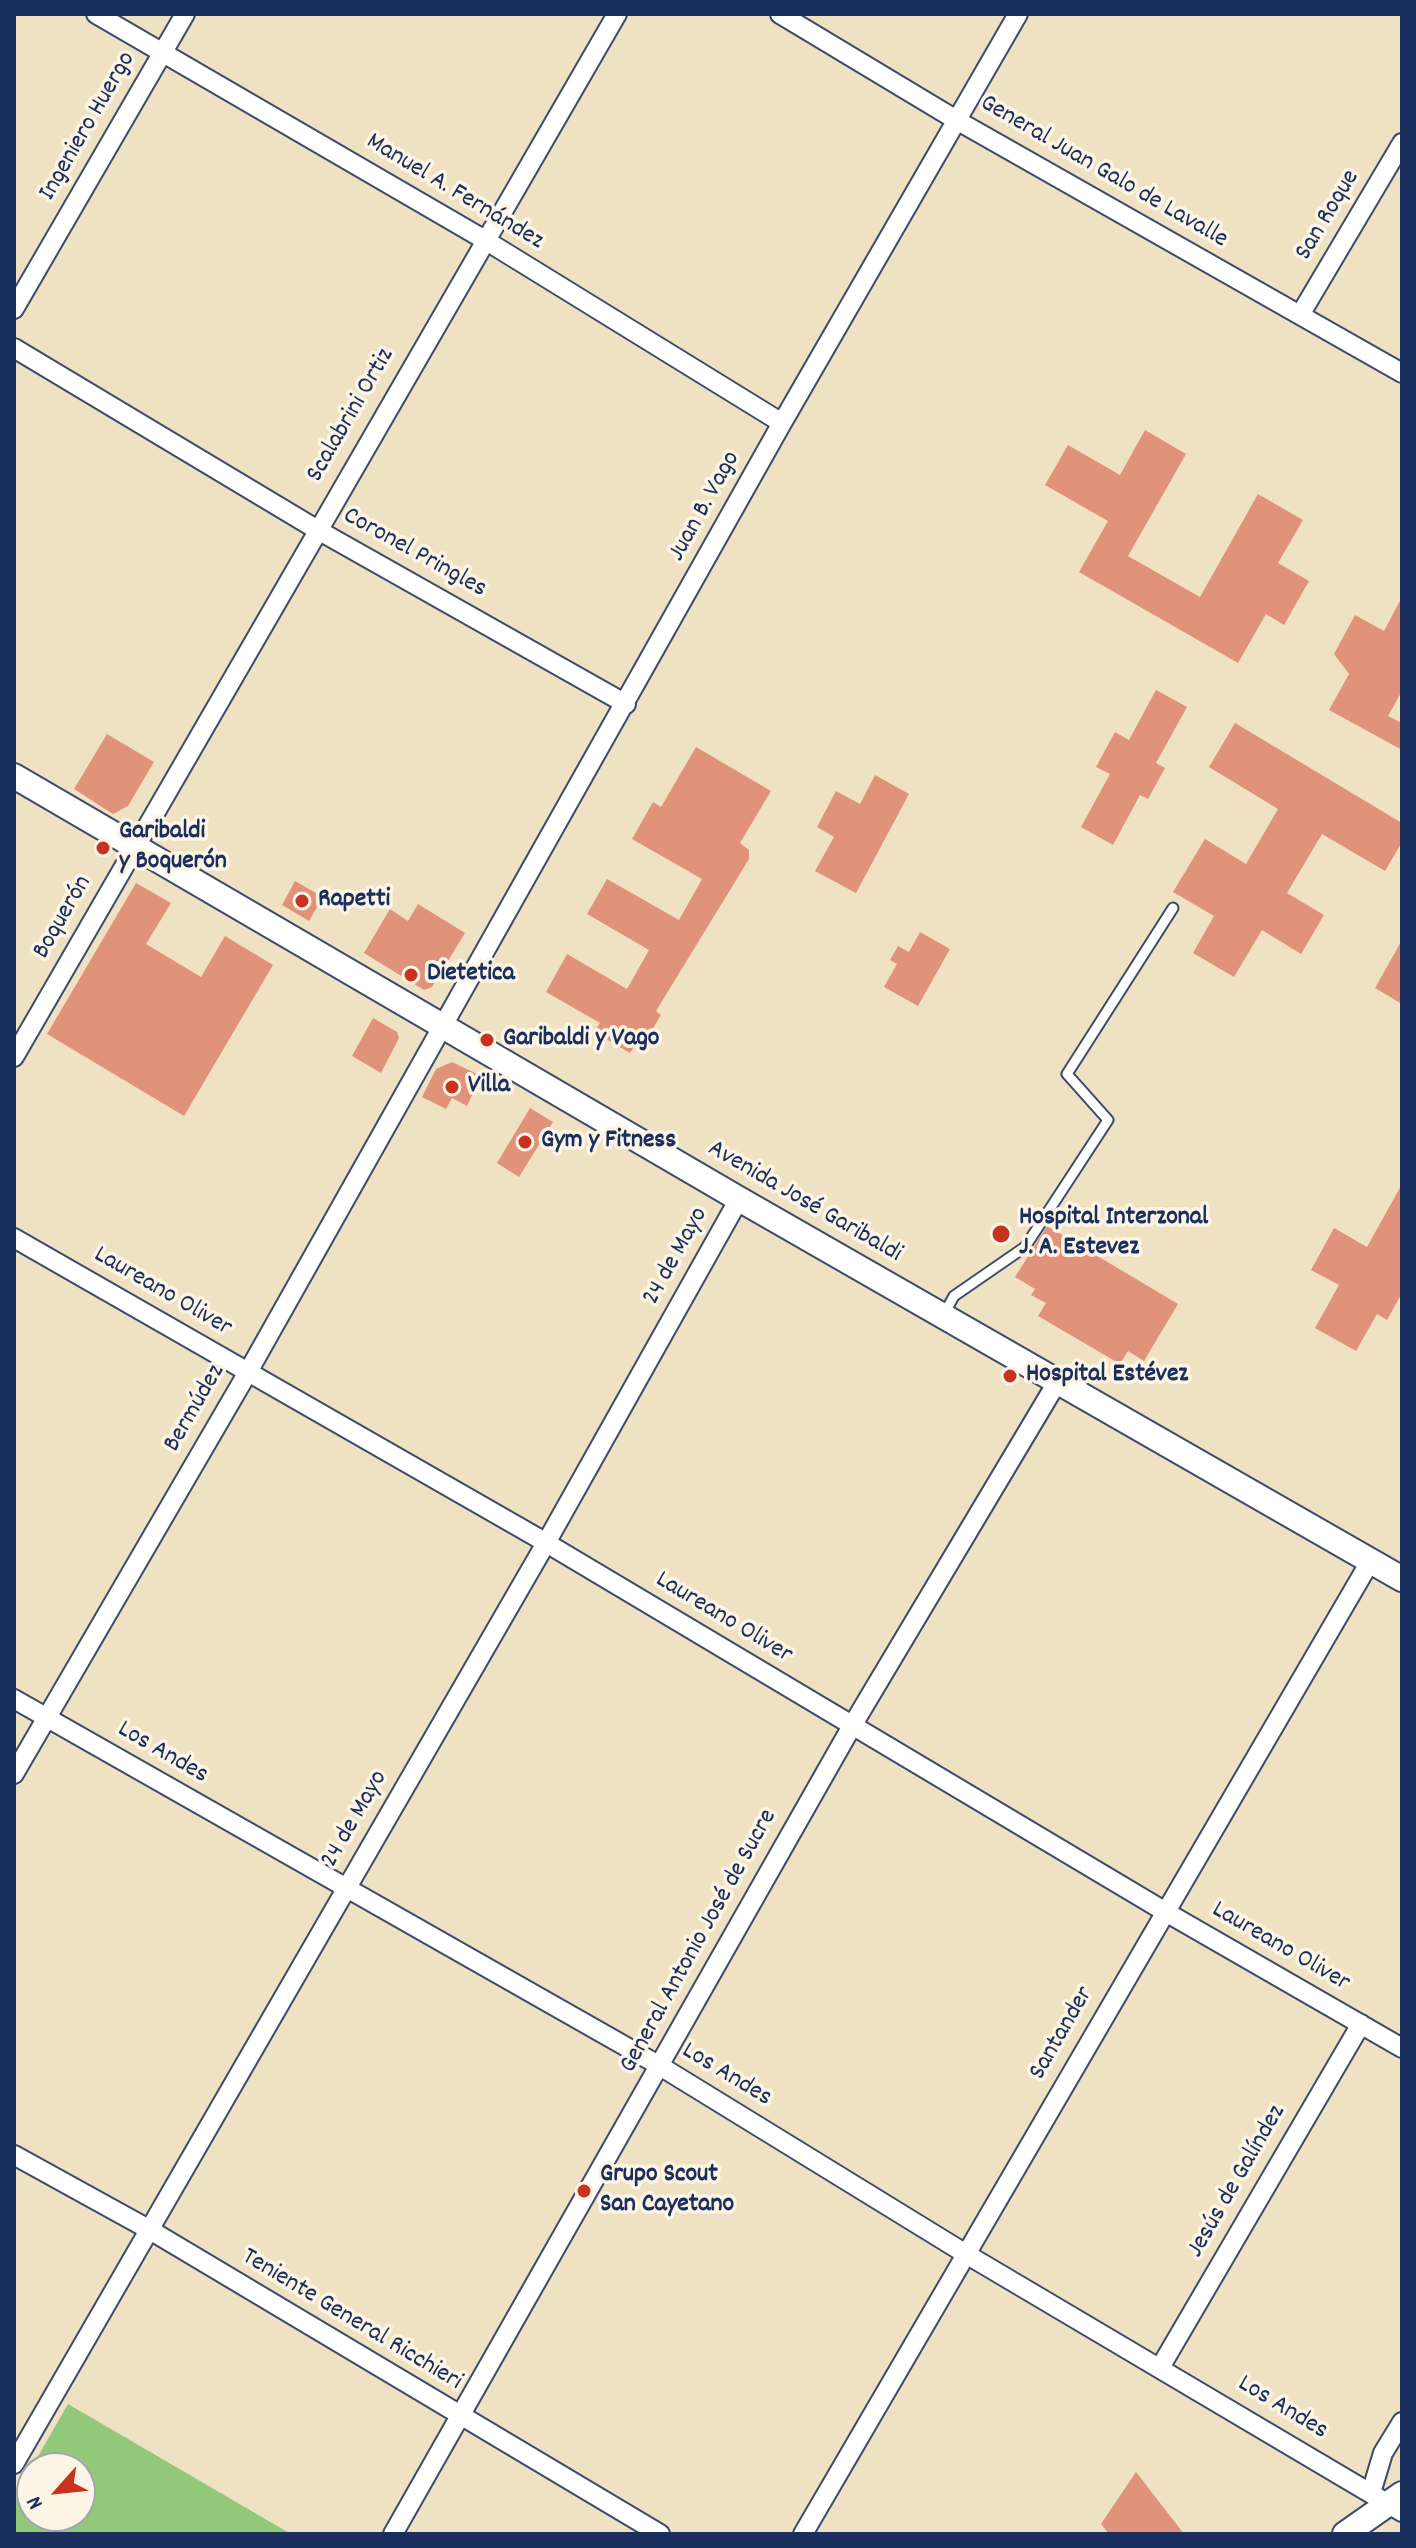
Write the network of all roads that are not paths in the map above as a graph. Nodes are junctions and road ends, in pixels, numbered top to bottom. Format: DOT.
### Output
graph roads {
  1 [pos="96,14"];
  2 [pos="185,14"];
  3 [pos="617,14"];
  4 [pos="780,14"];
  5 [pos="1018,14"];
  6 [pos="162,53"];
  7 [pos="958,121"];
  8 [pos="1402,143"];
  9 [pos="485,240"];
  10 [pos="14,309"];
  11 [pos="1300,315"];
  12 [pos="14,348"];
  13 [pos="1402,373"];
  14 [pos="782,423"];
  15 [pos="316,529"];
  16 [pos="626,704"];
  17 [pos="14,776"];
  18 [pos="135,845"];
  19 [pos="1173,908"];
  20 [pos="443,1027"];
  21 [pos="14,1057"];
  22 [pos="739,1199"];
  23 [pos="14,1238"];
  24 [pos="944,1314"];
  25 [pos="248,1372"];
  26 [pos="1059,1379"];
  27 [pos="546,1543"];
  28 [pos="1371,1560"];
  29 [pos="1402,1579"];
  30 [pos="14,1699"];
  31 [pos="47,1719"];
  32 [pos="852,1726"];
  33 [pos="14,1774"];
  34 [pos="347,1888"];
  35 [pos="1164,1911"];
  36 [pos="1361,2024"];
  37 [pos="1402,2048"];
  38 [pos="660,2066"];
  39 [pos="14,2155"];
  40 [pos="150,2230"];
  41 [pos="966,2254"];
  42 [pos="1161,2366"];
  43 [pos="461,2417"];
  44 [pos="1402,2422"];
  45 [pos="14,2464"];
  46 [pos="1391,2501"];
  47 [pos="393,2534"];
  48 [pos="660,2534"];
  49 [pos="803,2534"];
  50 [pos="1345,2534"];
  1 -- 6 [label="street, Manuel A. Fernández"];
  2 -- 6 [label="street, Ingeniero Huergo"];
  3 -- 9 [label="street, Scalabrini Ortiz"];
  4 -- 7 [label="street, General Juan Galo de Lavalle"];
  5 -- 7 [label="street, Juan B. Vago"];
  6 -- 9 [label="street, Manuel A. Fernández"];
  6 -- 10 [label="street, Ingeniero Huergo"];
  7 -- 11 [label="street, General Juan Galo de Lavalle"];
  7 -- 14 [label="street, Juan B. Vago"];
  8 -- 11 [label="street, San Roque"];
  9 -- 14 [label="street, Manuel A. Fernández"];
  9 -- 15 [label="street, Scalabrini Ortiz"];
  11 -- 13 [label="street, General Juan Galo de Lavalle"];
  12 -- 15 [label="street, Coronel Pringles"];
  14 -- 16 [label="street, Juan B. Vago"];
  15 -- 16 [label="street, Coronel Pringles"];
  15 -- 18 [label="street, Scalabrini Ortiz"];
  16 -- 20 [label="street, Juan B. Vago"];
  17 -- 18 [label="main road, Avenida José Garibaldi"];
  18 -- 20 [label="main road, Avenida José Garibaldi"];
  18 -- 21 [label="street, Boquerón"];
  19 -- 24 [label="lane"];
  20 -- 22 [label="main road, Avenida José Garibaldi"];
  20 -- 25 [label="street, Bermúdez"];
  22 -- 24 [label="main road, Avenida José Garibaldi"];
  22 -- 27 [label="street, 24 de Mayo"];
  23 -- 25 [label="street, Laureano Oliver"];
  24 -- 26 [label="main road, Avenida José Garibaldi"];
  25 -- 27 [label="street, Laureano Oliver"];
  25 -- 31 [label="street, Bermúdez"];
  26 -- 28 [label="main road, Avenida José Garibaldi"];
  26 -- 32 [label="street, General Antonio José de Sucre"];
  27 -- 32 [label="street, Laureano Oliver"];
  27 -- 34 [label="street, 24 de Mayo"];
  28 -- 29 [label="main road, Avenida José Garibaldi"];
  28 -- 35 [label="street, Santander"];
  30 -- 31 [label="street, Los Andes"];
  31 -- 33 [label="street, Bermúdez"];
  31 -- 34 [label="street, Los Andes"];
  32 -- 35 [label="street, Laureano Oliver"];
  32 -- 38 [label="street, General Antonio José de Sucre"];
  34 -- 38 [label="street, Los Andes"];
  34 -- 40 [label="street, 24 de Mayo"];
  35 -- 36 [label="street, Laureano Oliver"];
  35 -- 41 [label="street, Santander"];
  36 -- 37 [label="street, Laureano Oliver"];
  36 -- 42 [label="street, Jesús de Galíndez"];
  38 -- 41 [label="street, Los Andes"];
  38 -- 43 [label="street, General Antonio José de Sucre"];
  39 -- 40 [label="street, Teniente General Ricchieri"];
  40 -- 43 [label="street, Teniente General Ricchieri"];
  40 -- 45 [label="street, 24 de Mayo"];
  41 -- 42 [label="street, Los Andes"];
  41 -- 49 [label="street, Santander"];
  42 -- 46 [label="street, Los Andes"];
  43 -- 47 [label="street, General Antonio José de Sucre"];
  43 -- 48 [label="street, Teniente General Ricchieri"];
  44 -- 46 [label="street"];
  46 -- 50 [label="main road"];
}
